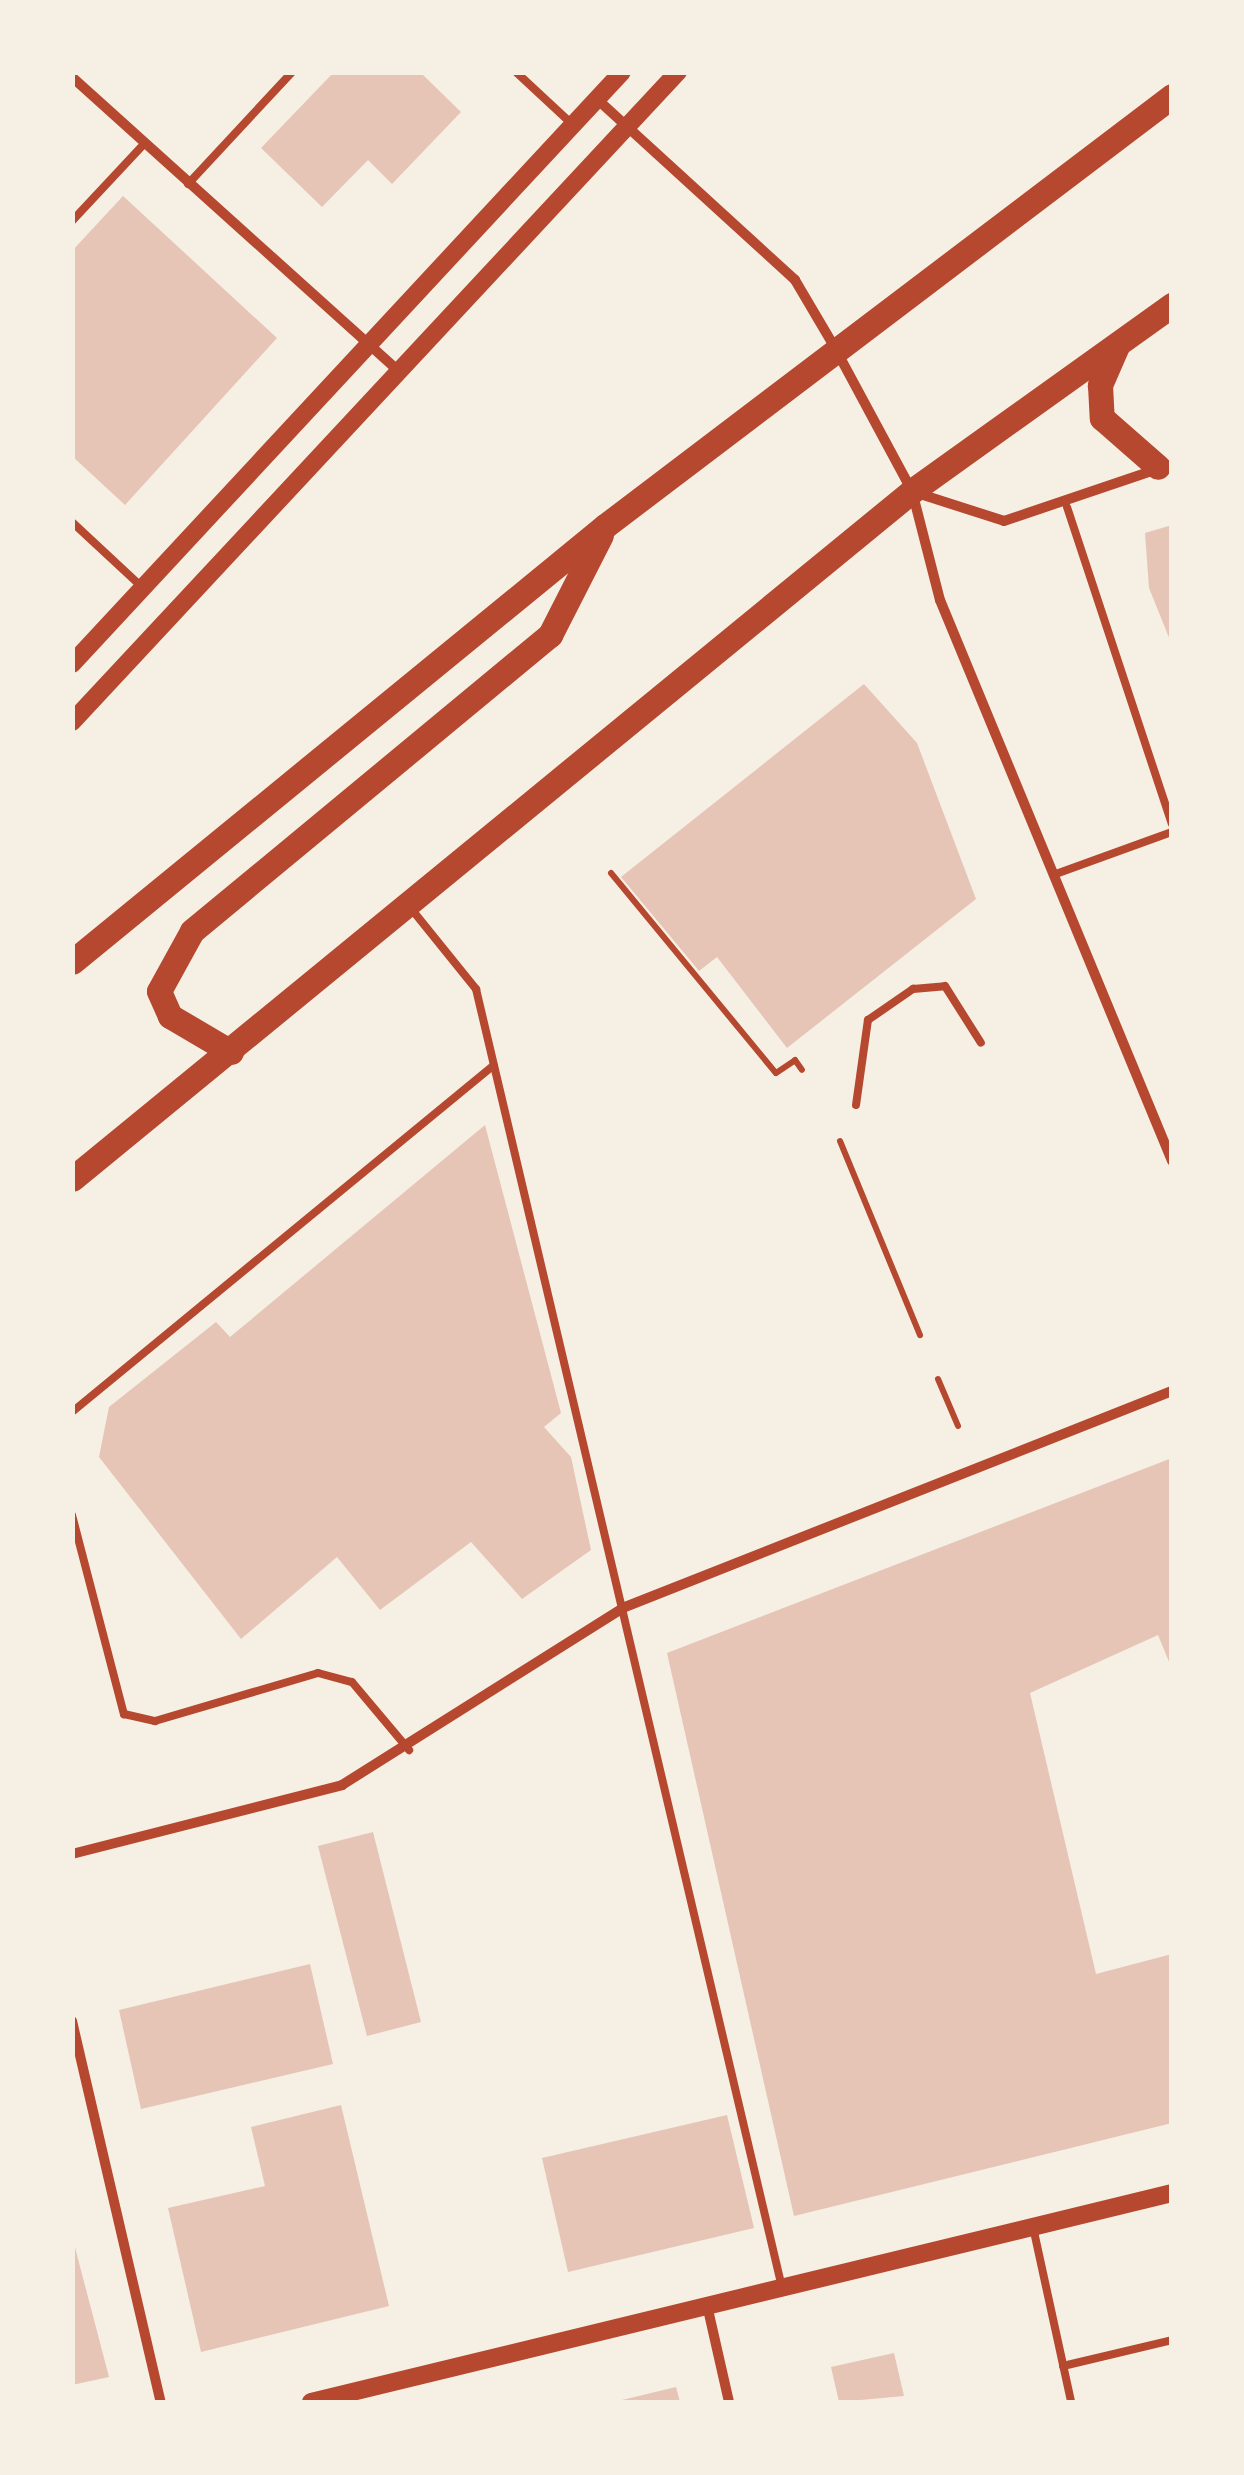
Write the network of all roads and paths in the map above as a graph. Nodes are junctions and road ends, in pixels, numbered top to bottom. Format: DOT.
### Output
graph roads {
  1 [pos="292,72"];
  2 [pos="516,72"];
  3 [pos="622,72"];
  4 [pos="678,72"];
  5 [pos="72,76"];
  6 [pos="1172,96"];
  7 [pos="598,100"];
  8 [pos="573,125"];
  9 [pos="627,127"];
  10 [pos="144,144"];
  11 [pos="188,184"];
  12 [pos="72,221"];
  13 [pos="1172,304"];
  14 [pos="366,344"];
  15 [pos="1118,344"];
  16 [pos="835,348"];
  17 [pos="398,371"];
  18 [pos="1165,465"];
  19 [pos="912,491"];
  20 [pos="1068,507"];
  21 [pos="72,522"];
  22 [pos="605,526"];
  23 [pos="142,587"];
  24 [pos="72,664"];
  25 [pos="72,722"];
  26 [pos="1172,828"];
  27 [pos="611,873"];
  28 [pos="1052,875"];
  29 [pos="409,906"];
  30 [pos="72,962"];
  31 [pos="981,1043"];
  32 [pos="230,1052"];
  33 [pos="494,1065"];
  34 [pos="802,1070"];
  35 [pos="856,1105"];
  36 [pos="840,1141"];
  37 [pos="1172,1161"];
  38 [pos="72,1179"];
  39 [pos="920,1335"];
  40 [pos="938,1379"];
  41 [pos="1172,1391"];
  42 [pos="72,1392"];
  43 [pos="82,1401"];
  44 [pos="72,1412"];
  45 [pos="958,1426"];
  46 [pos="72,1515"];
  47 [pos="624,1607"];
  48 [pos="409,1750"];
  49 [pos="72,1854"];
  50 [pos="72,2021"];
  51 [pos="1172,2193"];
  52 [pos="1034,2227"];
  53 [pos="782,2288"];
  54 [pos="707,2306"];
  55 [pos="1172,2340"];
  56 [pos="1063,2366"];
  57 [pos="161,2402"];
  58 [pos="311,2402"];
  59 [pos="729,2402"];
  60 [pos="1071,2402"];
  1 -- 11 [label="lane"];
  2 -- 8 [label="lane"];
  3 -- 7 [label="street"];
  4 -- 9 [label="street"];
  5 -- 10 [label="street"];
  6 -- 16 [label="main road"];
  7 -- 8 [label="street"];
  7 -- 9 [label="street"];
  8 -- 14 [label="street"];
  9 -- 16 [label="street"];
  9 -- 17 [label="street"];
  10 -- 11 [label="street"];
  10 -- 12 [label="lane"];
  11 -- 14 [label="street"];
  13 -- 15 [label="main road"];
  14 -- 17 [label="street"];
  14 -- 23 [label="street"];
  15 -- 18 [label="main road"];
  15 -- 19 [label="main road"];
  16 -- 19 [label="street"];
  16 -- 22 [label="main road"];
  17 -- 25 [label="street"];
  18 -- 20 [label="street"];
  19 -- 20 [label="street"];
  19 -- 28 [label="street"];
  19 -- 29 [label="main road"];
  20 -- 26 [label="lane"];
  21 -- 23 [label="lane"];
  22 -- 30 [label="main road"];
  22 -- 32 [label="main road"];
  23 -- 24 [label="street"];
  26 -- 28 [label="lane"];
  27 -- 34 [label="path"];
  28 -- 37 [label="street"];
  29 -- 32 [label="main road"];
  29 -- 33 [label="lane"];
  31 -- 35 [label="lane"];
  32 -- 38 [label="main road"];
  33 -- 43 [label="lane"];
  33 -- 47 [label="lane"];
  36 -- 39 [label="path"];
  40 -- 45 [label="path"];
  41 -- 47 [label="street"];
  42 -- 43 [label="lane"];
  43 -- 44 [label="lane"];
  46 -- 48 [label="lane"];
  47 -- 48 [label="street"];
  47 -- 53 [label="lane"];
  48 -- 49 [label="street"];
  50 -- 57 [label="street"];
  51 -- 52 [label="street"];
  52 -- 53 [label="street"];
  52 -- 56 [label="lane"];
  53 -- 54 [label="street"];
  54 -- 58 [label="street"];
  54 -- 59 [label="street"];
  55 -- 56 [label="lane"];
  56 -- 60 [label="lane"];
}
